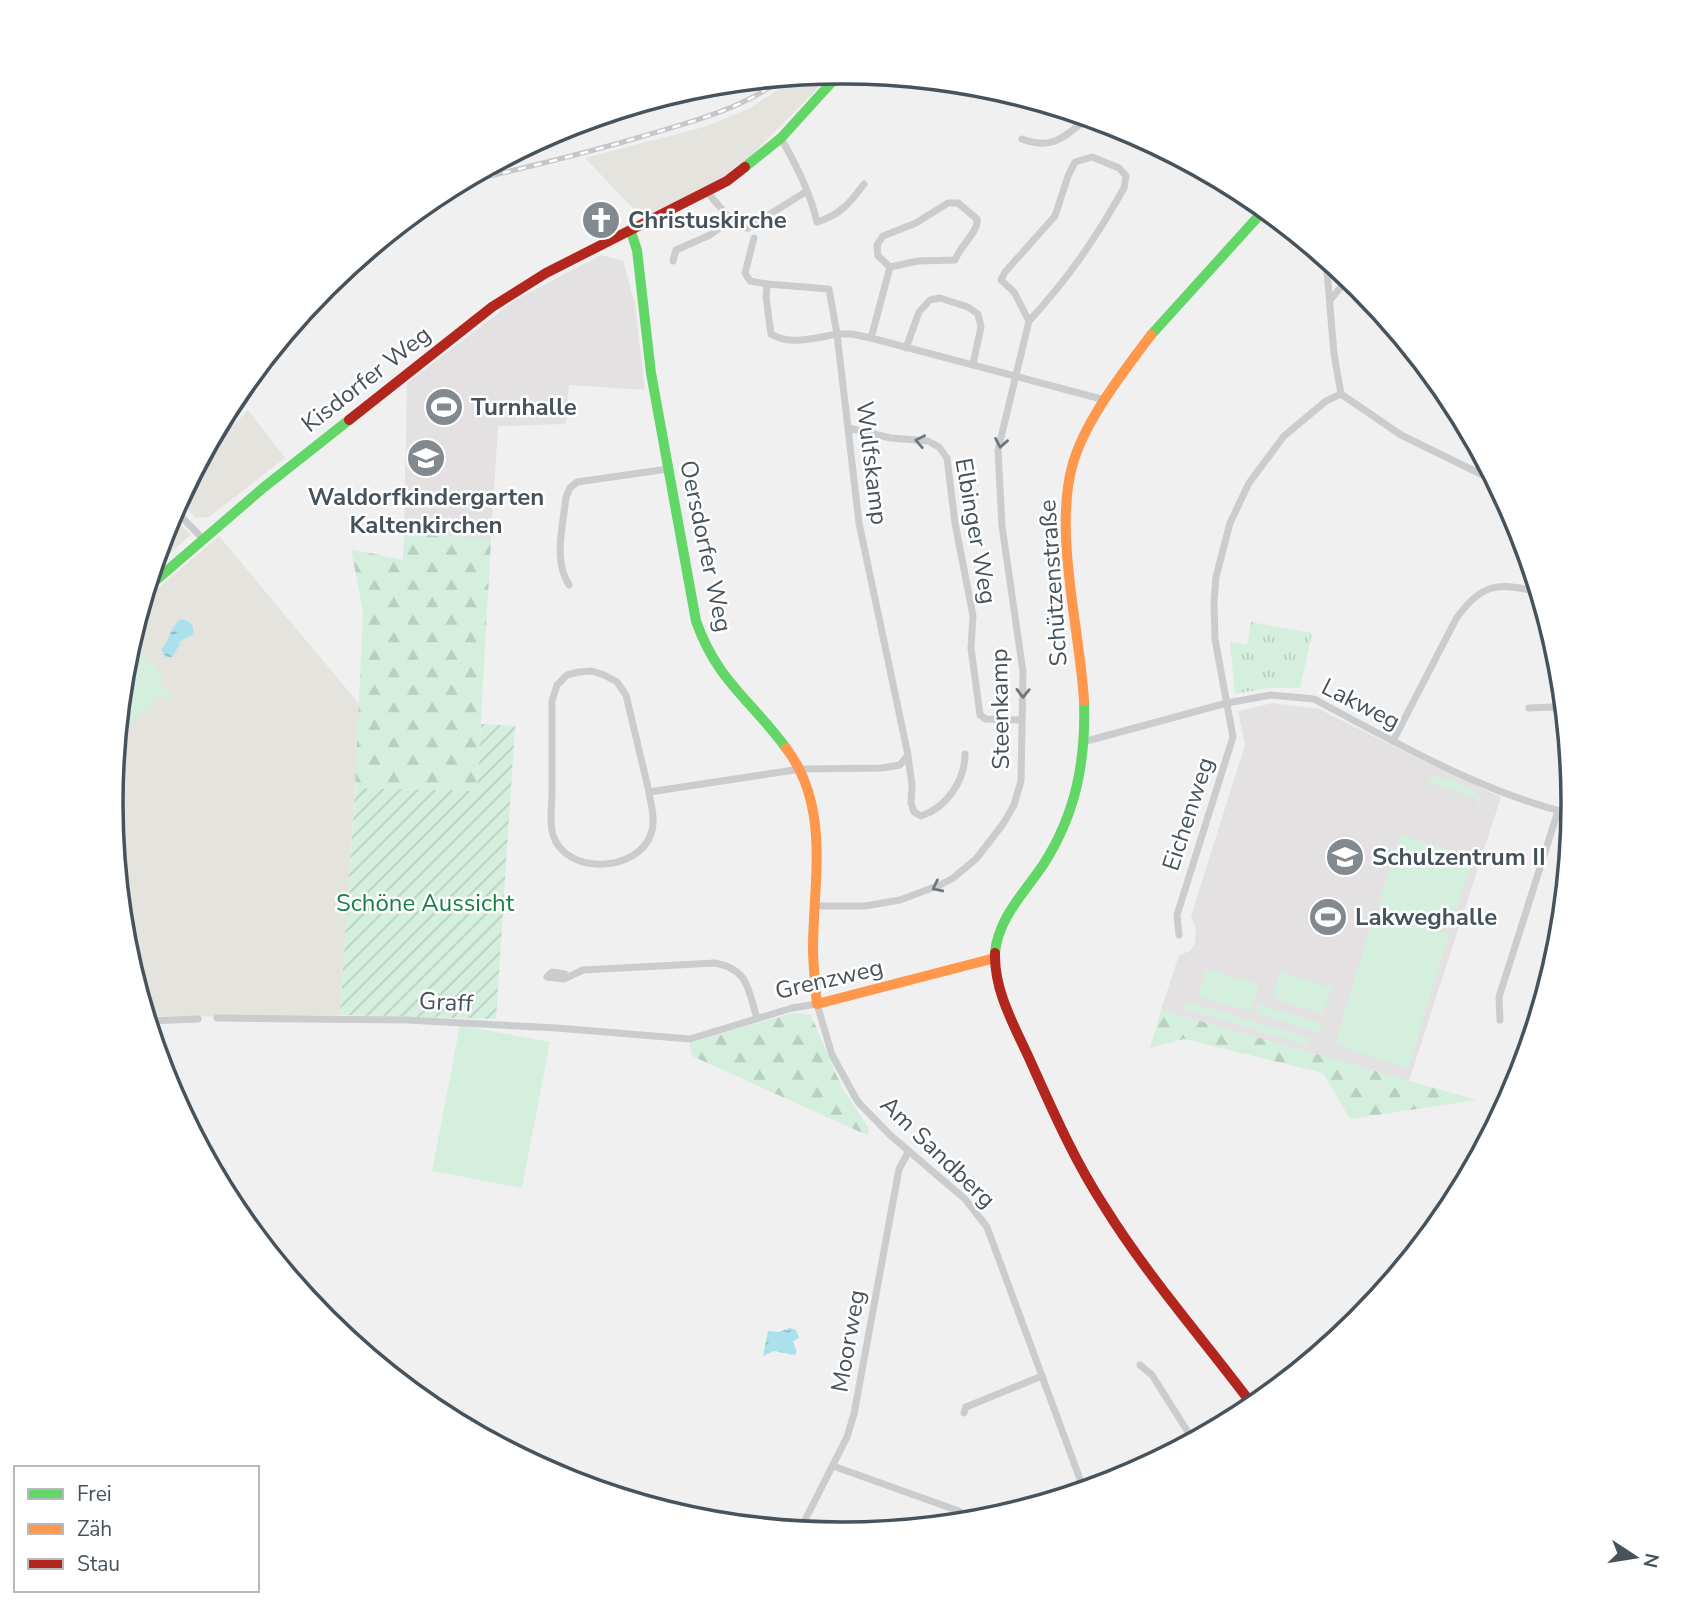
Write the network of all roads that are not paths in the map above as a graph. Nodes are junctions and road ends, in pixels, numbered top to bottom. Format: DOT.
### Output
graph roads {
  1 [pos="830,85"];
  2 [pos="1079,124"];
  3 [pos="781,138"];
  4 [pos="1022,139"];
  5 [pos="864,184"];
  6 [pos="807,191"];
  7 [pos="707,192"];
  8 [pos="1258,217"];
  9 [pos="732,220"];
  10 [pos="631,232"];
  11 [pos="754,238"];
  12 [pos="673,261"];
  13 [pos="890,267"];
  14 [pos="1327,273"];
  15 [pos="767,284"];
  16 [pos="1342,287"];
  17 [pos="1330,300"];
  18 [pos="1029,321"];
  19 [pos="837,334"];
  20 [pos="872,338"];
  21 [pos="906,348"];
  22 [pos="974,364"];
  23 [pos="1015,376"];
  24 [pos="1342,394"];
  25 [pos="1105,400"];
  26 [pos="848,428"];
  27 [pos="668,470"];
  28 [pos="1481,473"];
  29 [pos="183,518"];
  30 [pos="203,539"];
  31 [pos="159,577"];
  32 [pos="569,585"];
  33 [pos="1529,591"];
  34 [pos="1227,704"];
  35 [pos="1529,708"];
  36 [pos="1555,708"];
  37 [pos="1023,720"];
  38 [pos="1393,741"];
  39 [pos="1083,742"];
  40 [pos="965,754"];
  41 [pos="908,755"];
  42 [pos="800,769"];
  43 [pos="649,792"];
  44 [pos="1558,811"];
  45 [pos="815,906"];
  46 [pos="1179,935"];
  47 [pos="995,958"];
  48 [pos="567,976"];
  49 [pos="817,1004"];
  50 [pos="217,1018"];
  51 [pos="757,1018"];
  52 [pos="198,1019"];
  53 [pos="1500,1020"];
  54 [pos="157,1021"];
  55 [pos="673,1039"];
  56 [pos="909,1151"];
  57 [pos="1140,1365"];
  58 [pos="1042,1376"];
  59 [pos="1246,1397"];
  60 [pos="964,1413"];
  61 [pos="1189,1432"];
  62 [pos="833,1466"];
  63 [pos="1081,1481"];
  64 [pos="959,1512"];
  65 [pos="805,1520"];
  1 -- 3 [label="street, Kisdorfer Weg"];
  2 -- 4 [label="street"];
  3 -- 6 [label="street"];
  3 -- 7 [label="street, Kisdorfer Weg"];
  5 -- 6 [label="street"];
  6 -- 9 [label="street"];
  7 -- 9 [label="street"];
  7 -- 10 [label="street, Kisdorfer Weg"];
  8 -- 25 [label="street, Schützenstraße"];
  9 -- 12 [label="street"];
  10 -- 27 [label="street, Oersdorfer Weg"];
  10 -- 30 [label="street, Kisdorfer Weg"];
  11 -- 15 [label="street"];
  13 -- 13 [label="street"];
  13 -- 20 [label="street"];
  14 -- 17 [label="street"];
  15 -- 19 [label="street, Wulfskamp"];
  15 -- 19 [label="street"];
  16 -- 17 [label="street"];
  17 -- 24 [label="street"];
  18 -- 18 [label="street"];
  18 -- 23 [label="street, Steenkamp"];
  19 -- 20 [label="street"];
  19 -- 26 [label="street, Wulfskamp"];
  20 -- 21 [label="street"];
  21 -- 22 [label="street"];
  21 -- 22 [label="street"];
  22 -- 23 [label="street"];
  23 -- 25 [label="street"];
  23 -- 37 [label="street, Steenkamp, one-way"];
  24 -- 28 [label="street"];
  24 -- 34 [label="street, Eichenweg"];
  25 -- 39 [label="street, Schützenstraße"];
  37 -- 26 [label="street, Elbinger Weg, one-way"];
  26 -- 41 [label="street, Wulfskamp"];
  27 -- 32 [label="street"];
  27 -- 42 [label="street, Oersdorfer Weg"];
  29 -- 30 [label="street"];
  30 -- 31 [label="street, Kisdorfer Weg"];
  33 -- 38 [label="street"];
  34 -- 38 [label="street, Lakweg"];
  34 -- 39 [label="street, Lakweg"];
  34 -- 46 [label="street, Eichenweg"];
  35 -- 36 [label="street"];
  37 -- 45 [label="street, Steenkamp, one-way"];
  38 -- 44 [label="street, Lakweg"];
  39 -- 47 [label="street, Schützenstraße"];
  40 -- 41 [label="street, Wulfskamp"];
  41 -- 42 [label="street"];
  42 -- 43 [label="street"];
  42 -- 45 [label="street, Oersdorfer Weg"];
  43 -- 43 [label="street"];
  44 -- 53 [label="street"];
  45 -- 49 [label="street, Oersdorfer Weg"];
  47 -- 49 [label="street, Grenzweg"];
  47 -- 59 [label="street"];
  48 -- 51 [label="street"];
  49 -- 51 [label="street, Grenzweg"];
  49 -- 56 [label="street, Am Sandberg"];
  50 -- 55 [label="street, Graff"];
  51 -- 55 [label="street, Grenzweg"];
  52 -- 54 [label="street"];
  56 -- 58 [label="street, Am Sandberg"];
  56 -- 62 [label="street, Moorweg"];
  57 -- 61 [label="street"];
  58 -- 60 [label="street"];
  58 -- 63 [label="street, Am Sandberg"];
  62 -- 64 [label="street"];
  62 -- 65 [label="street, Moorweg"];
}
